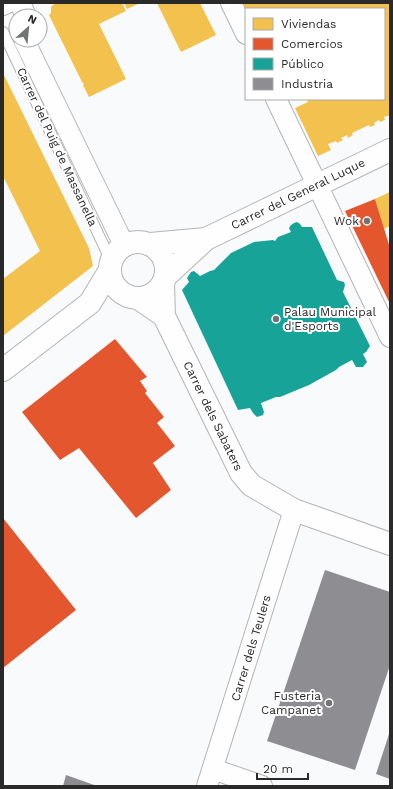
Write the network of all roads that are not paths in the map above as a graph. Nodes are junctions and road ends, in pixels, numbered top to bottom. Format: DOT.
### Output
graph roads {
  1 [pos="7,3"];
  2 [pos="231,3"];
  3 [pos="3,5"];
  4 [pos="3,32"];
  5 [pos="245,32"];
  6 [pos="28,48"];
  7 [pos="41,48"];
  8 [pos="279,100"];
  9 [pos="390,150"];
  10 [pos="317,185"];
  11 [pos="206,239"];
  12 [pos="126,253"];
  13 [pos="165,280"];
  14 [pos="135,298"];
  15 [pos="90,303"];
  16 [pos="164,316"];
  17 [pos="390,337"];
  18 [pos="3,370"];
  19 [pos="294,510"];
  20 [pos="390,544"];
  21 [pos="210,777"];
  22 [pos="262,786"];
  1 -- 3 [label="street"];
  2 -- 5 [label="street"];
  4 -- 12 [label="lane, Carrer del Puig de Massanella"];
  6 -- 12 [label="street, Carrer del Puig de Massanella"];
  7 -- 12 [label="street"];
  8 -- 10 [label="street"];
  9 -- 10 [label="main road, Carrer del General Luque"];
  10 -- 11 [label="main road, Carrer del General Luque"];
  10 -- 17 [label="street"];
  11 -- 12 [label="main road, Carrer del General Luque"];
  11 -- 13 [label="main road, Carrer del General Luque"];
  12 -- 13 [label="main road"];
  12 -- 14 [label="main road"];
  12 -- 15 [label="main road"];
  13 -- 14 [label="main road"];
  13 -- 16 [label="main road, Carrer dels Sabaters"];
  14 -- 15 [label="main road"];
  14 -- 16 [label="main road, Carrer dels Sabaters"];
  15 -- 18 [label="main road"];
  16 -- 19 [label="main road, Carrer dels Sabaters"];
  19 -- 20 [label="main road, Carrer dels Sabaters"];
  19 -- 21 [label="street, Carrer dels Teulers"];
  21 -- 22 [label="street"];
}
